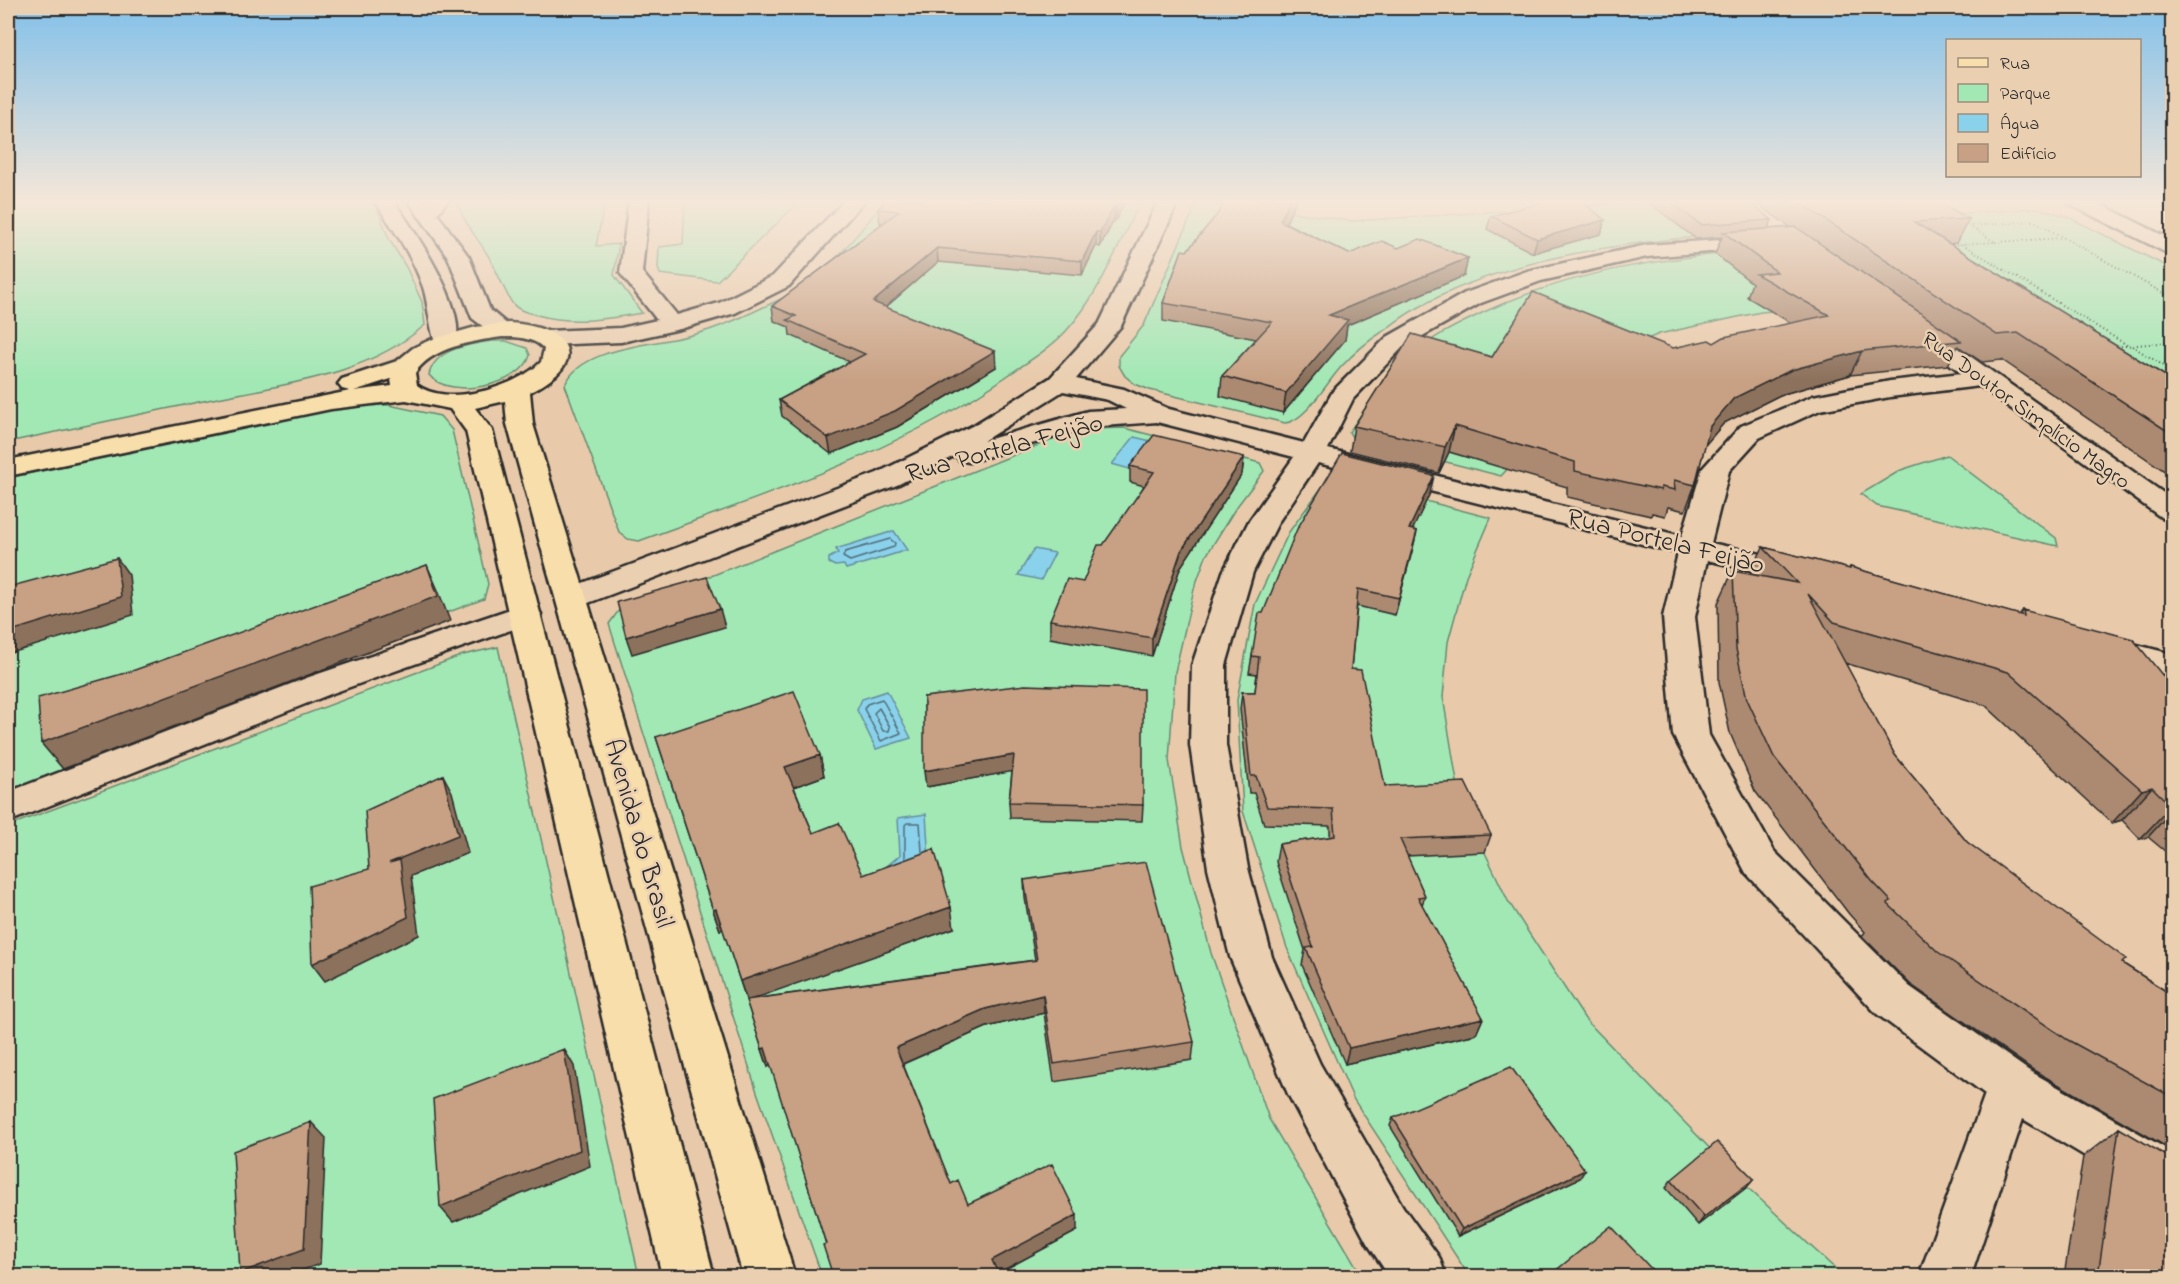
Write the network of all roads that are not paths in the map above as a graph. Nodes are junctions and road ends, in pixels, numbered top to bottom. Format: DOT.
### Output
graph roads {
  1 [pos="423,260"];
  2 [pos="459,260"];
  3 [pos="632,260"];
  4 [pos="801,260"];
  5 [pos="1140,260"];
  6 [pos="1607,260"];
  7 [pos="1898,316"];
  8 [pos="672,324"];
  9 [pos="502,330"];
  10 [pos="621,335"];
  11 [pos="546,338"];
  12 [pos="445,341"];
  13 [pos="1089,348"];
  14 [pos="554,362"];
  15 [pos="1984,378"];
  16 [pos="408,379"];
  17 [pos="1059,383"];
  18 [pos="517,388"];
  19 [pos="457,401"];
  20 [pos="1118,405"];
  21 [pos="1313,451"];
  22 [pos="8,456"];
  23 [pos="8,468"];
  24 [pos="887,480"];
  25 [pos="2172,512"];
  26 [pos="1694,548"];
  27 [pos="1830,579"];
  28 [pos="572,598"];
  29 [pos="525,614"];
  30 [pos="2072,640"];
  31 [pos="2172,665"];
  32 [pos="8,807"];
  33 [pos="2012,1086"];
  34 [pos="2172,1179"];
  35 [pos="688,1276"];
  36 [pos="769,1276"];
  37 [pos="1420,1276"];
  38 [pos="1945,1276"];
  1 -- 12 [label="street"];
  2 -- 9 [label="street"];
  3 -- 8 [label="street"];
  4 -- 8 [label="street"];
  5 -- 13 [label="street"];
  6 -- 21 [label="street"];
  7 -- 15 [label="street, Rua Doutor Simplício Magro"];
  8 -- 10 [label="street"];
  9 -- 11 [label="main road"];
  9 -- 12 [label="main road"];
  10 -- 11 [label="street"];
  10 -- 14 [label="street"];
  11 -- 14 [label="main road"];
  12 -- 16 [label="main road"];
  13 -- 17 [label="street"];
  13 -- 20 [label="street, Rua Portela Feijão"];
  14 -- 18 [label="main road"];
  15 -- 25 [label="street, Rua Doutor Simplício Magro"];
  15 -- 26 [label="street"];
  16 -- 19 [label="main road"];
  16 -- 22 [label="main road"];
  16 -- 23 [label="main road"];
  17 -- 20 [label="street, Rua Portela Feijão"];
  17 -- 24 [label="street"];
  18 -- 19 [label="main road"];
  18 -- 28 [label="main road, Avenida do Brasil"];
  19 -- 29 [label="main road, Avenida do Brasil"];
  20 -- 21 [label="street, Rua Portela Feijão"];
  20 -- 24 [label="street, Rua Portela Feijão"];
  21 -- 26 [label="street, Rua Portela Feijão"];
  21 -- 37 [label="street"];
  24 -- 28 [label="street"];
  26 -- 27 [label="street, Rua Portela Feijão"];
  26 -- 33 [label="street"];
  28 -- 36 [label="main road, Avenida do Brasil"];
  29 -- 32 [label="street"];
  29 -- 35 [label="main road, Avenida do Brasil"];
  30 -- 31 [label="street"];
  33 -- 34 [label="street"];
  33 -- 38 [label="street"];
}
